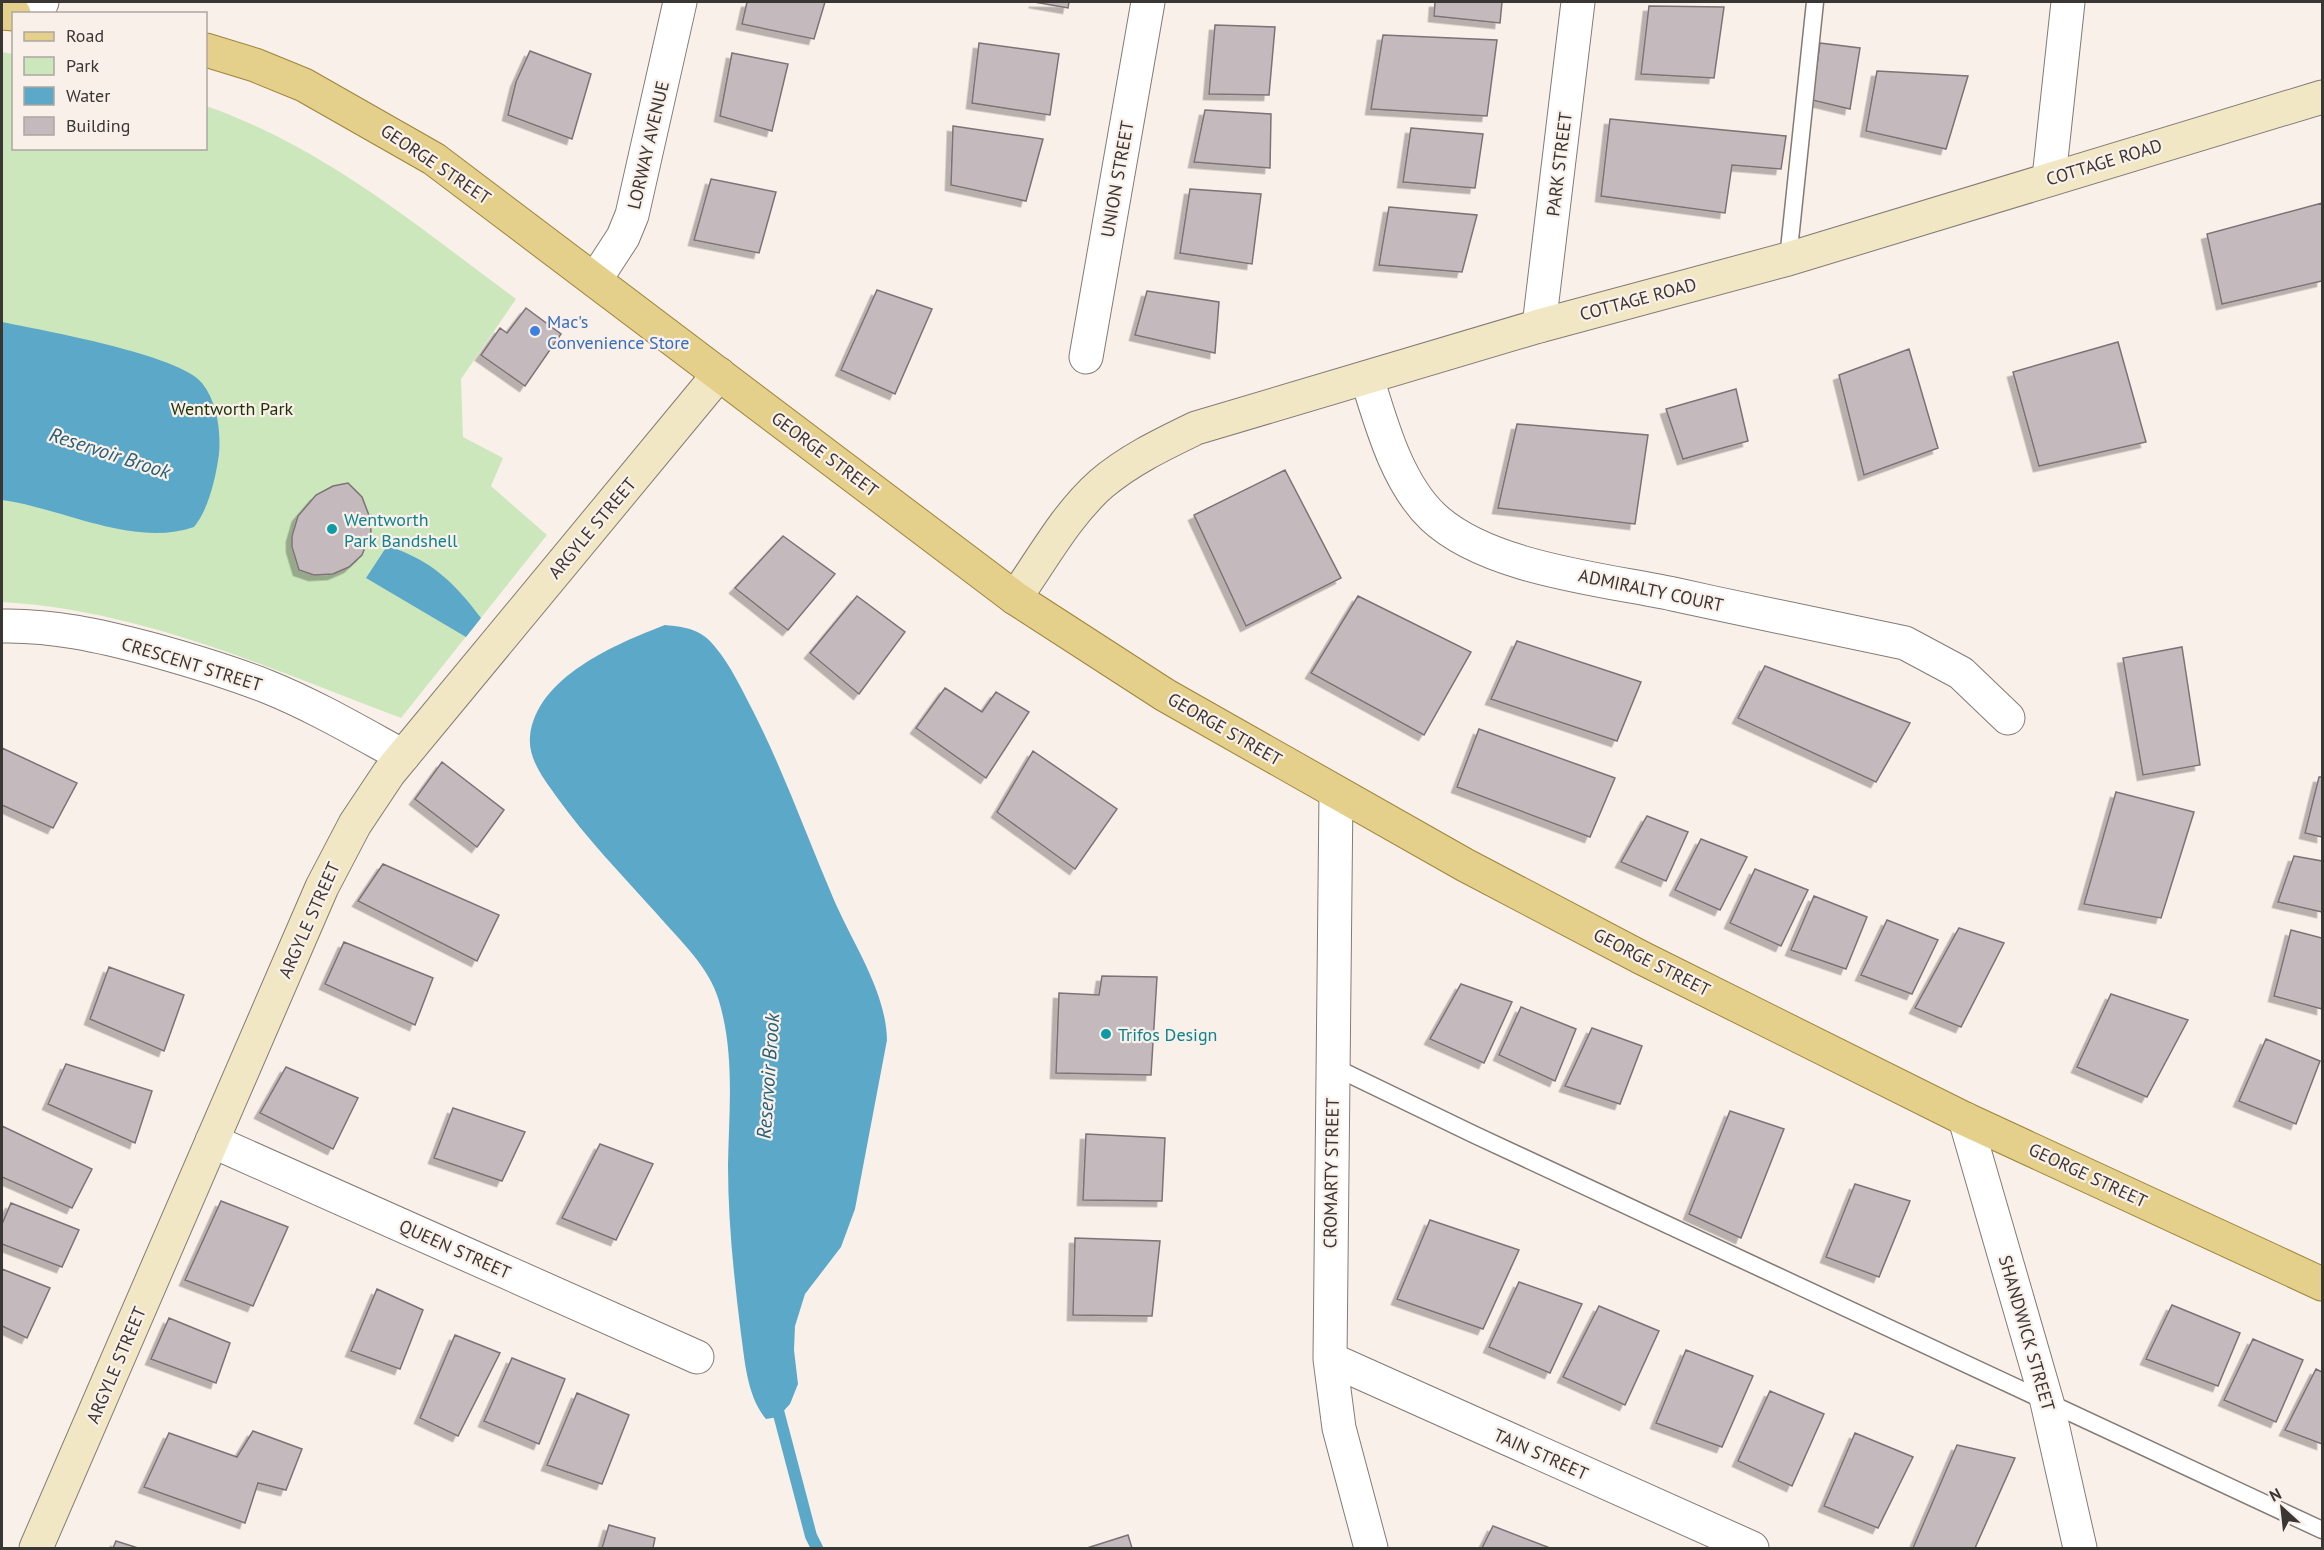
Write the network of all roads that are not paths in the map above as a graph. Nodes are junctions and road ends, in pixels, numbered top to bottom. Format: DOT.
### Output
graph roads {
  1 [pos="680,2"];
  2 [pos="1148,2"];
  3 [pos="1578,2"];
  4 [pos="1815,2"];
  5 [pos="2068,2"];
  6 [pos="207,50"];
  7 [pos="2322,97"];
  8 [pos="2049,178"];
  9 [pos="1788,258"];
  10 [pos="595,280"];
  11 [pos="1539,326"];
  12 [pos="1086,357"];
  13 [pos="719,374"];
  14 [pos="1367,378"];
  15 [pos="1015,598"];
  16 [pos="2,626"];
  17 [pos="2008,718"];
  18 [pos="403,756"];
  19 [pos="1336,792"];
  20 [pos="1332,1066"];
  21 [pos="1965,1119"];
  22 [pos="212,1141"];
  23 [pos="2322,1284"];
  24 [pos="697,1357"];
  25 [pos="1330,1359"];
  26 [pos="2047,1402"];
  27 [pos="2322,1530"];
  28 [pos="36,1548"];
  29 [pos="1371,1548"];
  30 [pos="1752,1548"];
  31 [pos="2080,1548"];
  1 -- 10 [label="street, LORWAY AVENUE"];
  2 -- 12 [label="street, UNION STREET"];
  3 -- 11 [label="street, PARK STREET"];
  4 -- 9 [label="lane"];
  5 -- 8 [label="street"];
  6 -- 10 [label="main road, GEORGE STREET"];
  7 -- 8 [label="main road, COTTAGE ROAD"];
  8 -- 9 [label="main road, COTTAGE ROAD"];
  9 -- 11 [label="main road, COTTAGE ROAD"];
  10 -- 13 [label="main road, GEORGE STREET"];
  11 -- 14 [label="main road, COTTAGE ROAD"];
  13 -- 15 [label="main road, GEORGE STREET"];
  13 -- 18 [label="main road, ARGYLE STREET"];
  14 -- 15 [label="main road, COTTAGE ROAD"];
  14 -- 17 [label="street, ADMIRALTY COURT"];
  15 -- 19 [label="main road, GEORGE STREET"];
  16 -- 18 [label="street, CRESCENT STREET"];
  18 -- 22 [label="main road, ARGYLE STREET"];
  19 -- 20 [label="street, CROMARTY STREET"];
  19 -- 21 [label="main road, GEORGE STREET"];
  20 -- 25 [label="street, CROMARTY STREET"];
  20 -- 26 [label="lane"];
  21 -- 23 [label="main road, GEORGE STREET"];
  21 -- 26 [label="street, SHANDWICK STREET"];
  22 -- 24 [label="street, QUEEN STREET"];
  22 -- 28 [label="main road, ARGYLE STREET"];
  25 -- 29 [label="street, CROMARTY STREET"];
  25 -- 30 [label="street, TAIN STREET"];
  26 -- 27 [label="lane"];
  26 -- 31 [label="street, SHANDWICK STREET"];
}
